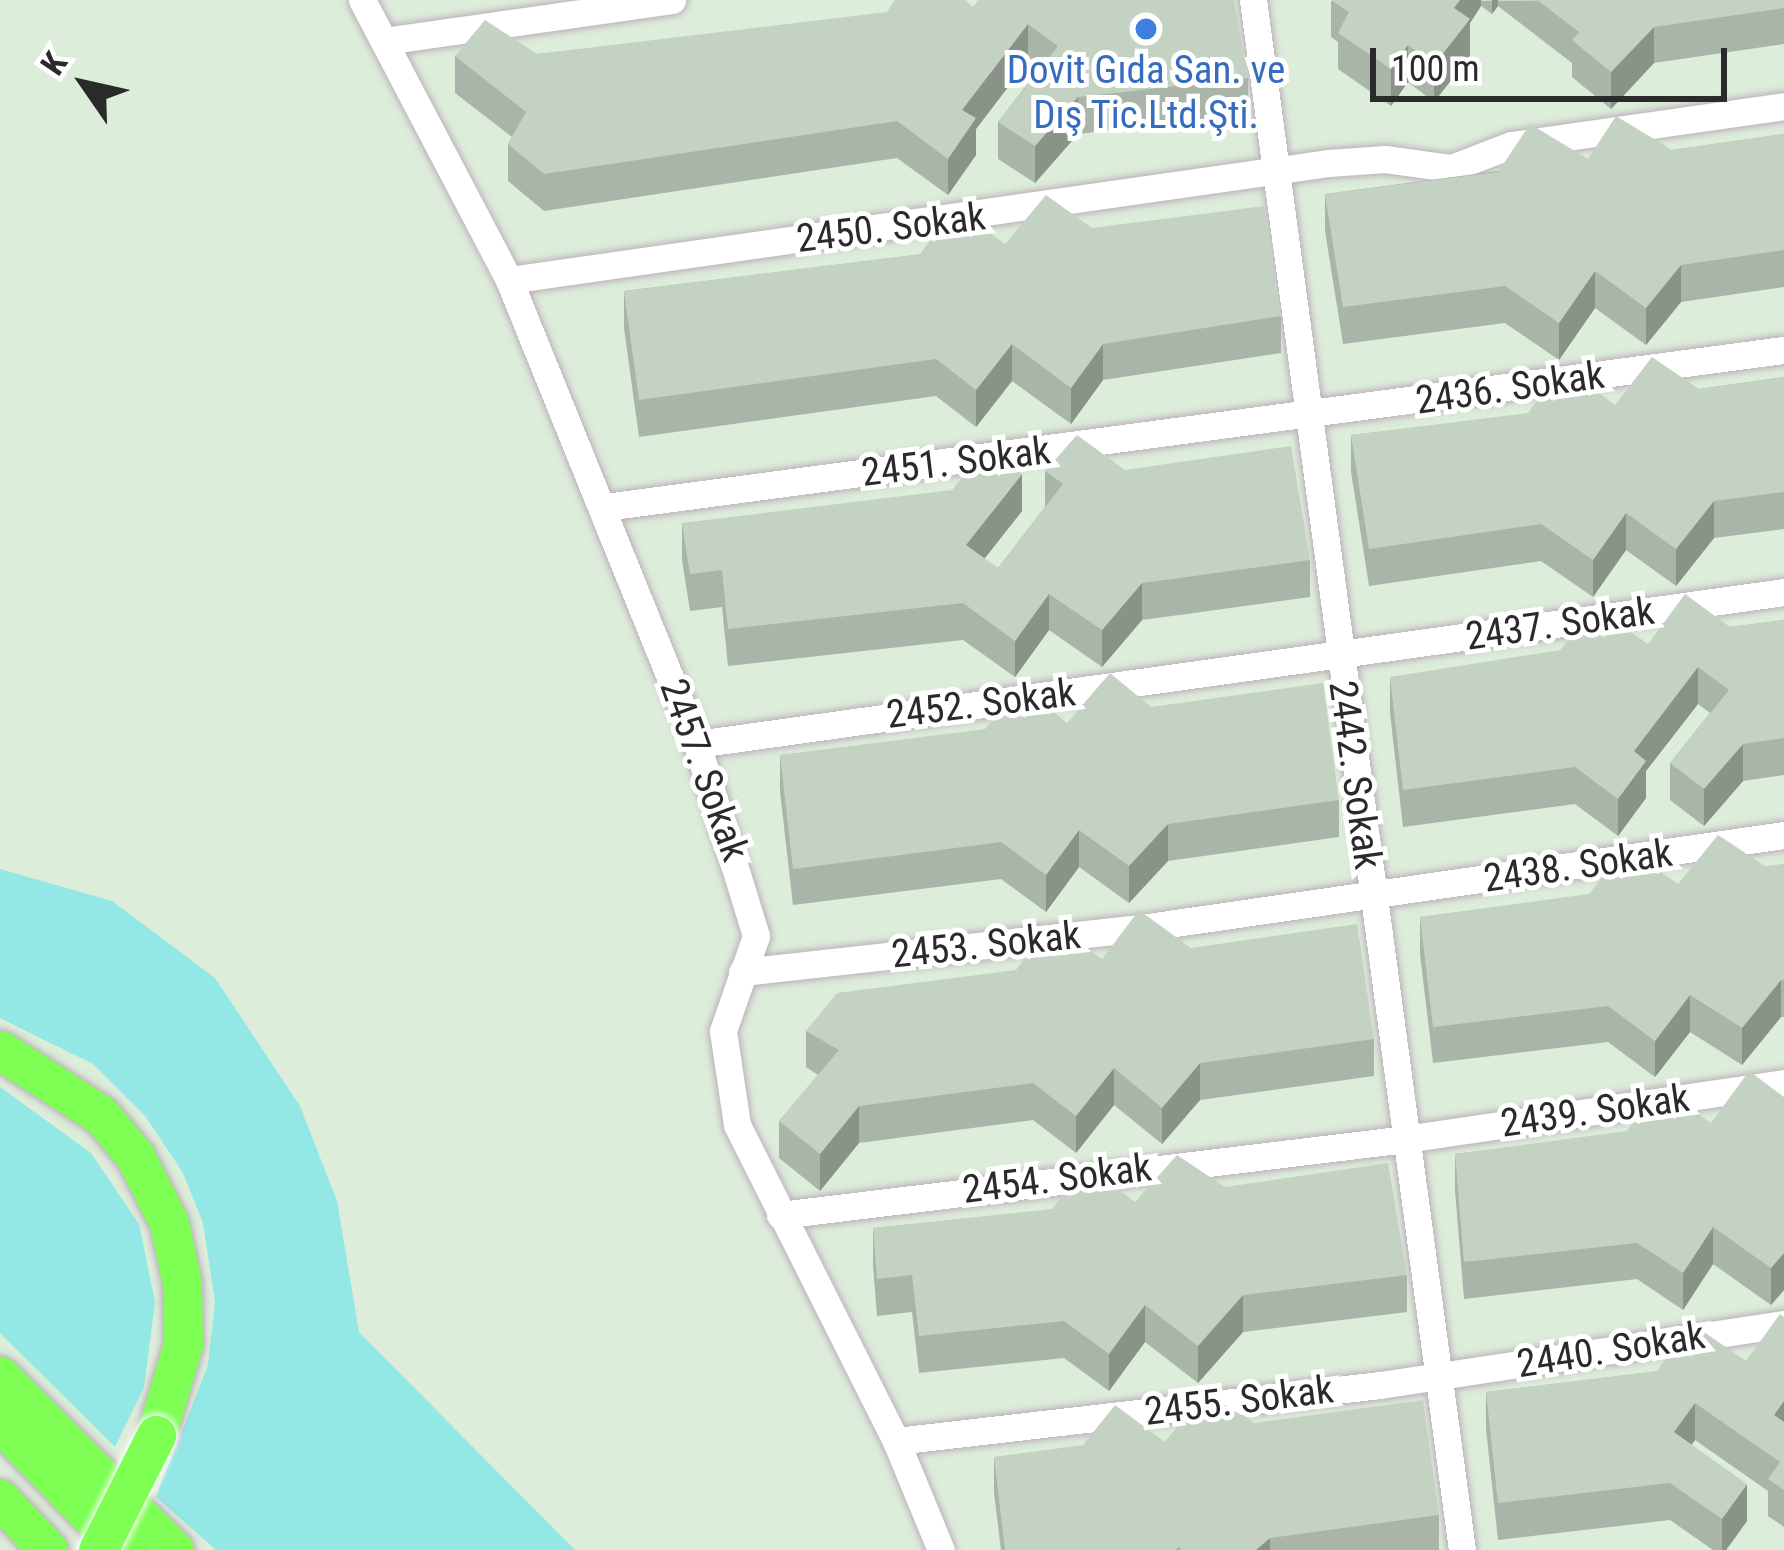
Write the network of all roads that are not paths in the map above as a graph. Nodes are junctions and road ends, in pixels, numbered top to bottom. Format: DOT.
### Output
graph roads {
  1 [pos="362,0"];
  2 [pos="672,0"];
  3 [pos="1253,0"];
  4 [pos="384,40"];
  5 [pos="1784,106"];
  6 [pos="1274,175"];
  7 [pos="509,280"];
  8 [pos="1784,350"];
  9 [pos="1306,417"];
  10 [pos="604,507"];
  11 [pos="1784,592"];
  12 [pos="1337,656"];
  13 [pos="697,744"];
  14 [pos="1784,835"];
  15 [pos="1373,896"];
  16 [pos="742,972"];
  17 [pos="0,1050"];
  18 [pos="1784,1084"];
  19 [pos="1406,1139"];
  20 [pos="780,1215"];
  21 [pos="1784,1324"];
  22 [pos="1439,1375"];
  23 [pos="0,1376"];
  24 [pos="0,1423"];
  25 [pos="896,1441"];
  26 [pos="0,1499"];
  27 [pos="0,1528"];
  28 [pos="18,1550"];
  29 [pos="48,1550"];
  30 [pos="98,1550"];
  31 [pos="124,1550"];
  32 [pos="174,1550"];
  33 [pos="941,1550"];
  34 [pos="1462,1550"];
  1 -- 4 [label="street, 2457. Sokak"];
  2 -- 4 [label="street"];
  3 -- 6 [label="street, 2442. Sokak"];
  4 -- 7 [label="street, 2457. Sokak"];
  5 -- 6 [label="street, 2450. Sokak"];
  6 -- 7 [label="street, 2450. Sokak"];
  6 -- 9 [label="street, 2442. Sokak"];
  7 -- 10 [label="street, 2457. Sokak"];
  8 -- 9 [label="street, 2436. Sokak"];
  9 -- 10 [label="street, 2451. Sokak"];
  9 -- 12 [label="street, 2442. Sokak"];
  10 -- 13 [label="street, 2457. Sokak"];
  11 -- 12 [label="street, 2437. Sokak"];
  12 -- 13 [label="street, 2452. Sokak"];
  12 -- 15 [label="street, 2442. Sokak"];
  13 -- 16 [label="street, 2457. Sokak"];
  14 -- 15 [label="street, 2438. Sokak"];
  15 -- 16 [label="street, 2453. Sokak"];
  15 -- 19 [label="street, 2442. Sokak"];
  16 -- 20 [label="street, 2457. Sokak"];
  17 -- 30 [label="highway, bridge"];
  18 -- 19 [label="street, 2439. Sokak"];
  19 -- 20 [label="street, 2454. Sokak"];
  19 -- 22 [label="street, 2442. Sokak"];
  20 -- 25 [label="street, 2457. Sokak"];
  21 -- 22 [label="street, 2440. Sokak"];
  22 -- 25 [label="street, 2455. Sokak"];
  22 -- 34 [label="street, 2442. Sokak"];
  23 -- 32 [label="highway"];
  24 -- 31 [label="highway"];
  25 -- 33 [label="street, 2457. Sokak"];
  26 -- 29 [label="highway"];
  27 -- 28 [label="highway"];
}
